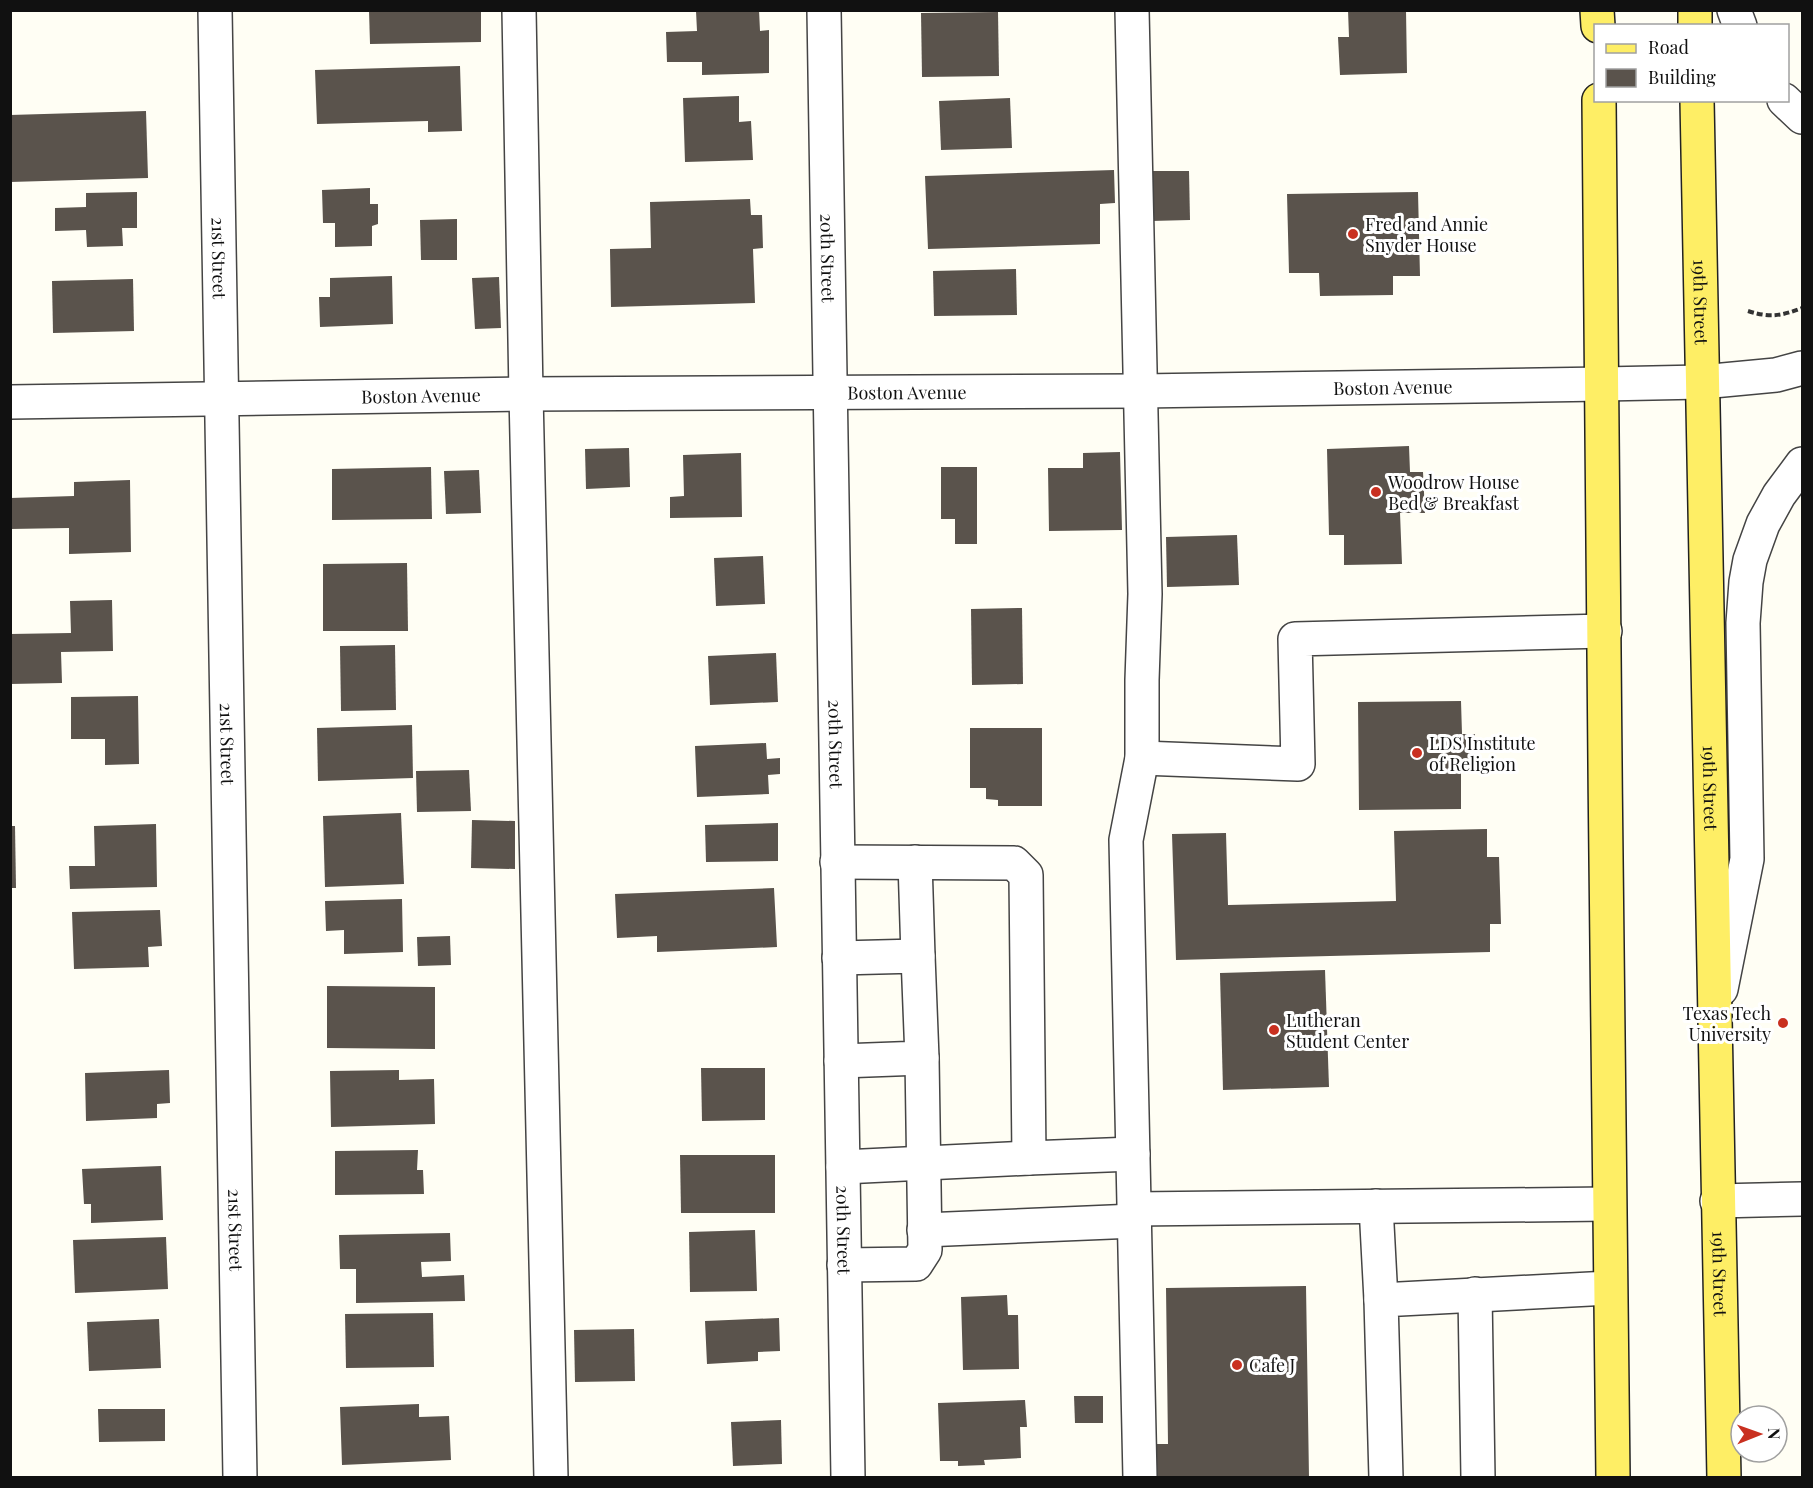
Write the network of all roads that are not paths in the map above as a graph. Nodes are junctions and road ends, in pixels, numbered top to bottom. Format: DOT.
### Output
graph roads {
  1 [pos="214,10"];
  2 [pos="519,10"];
  3 [pos="824,10"];
  4 [pos="1132,10"];
  5 [pos="1599,102"];
  6 [pos="1697,102"];
  7 [pos="1786,102"];
  8 [pos="1803,117"];
  9 [pos="1803,368"];
  10 [pos="1702,381"];
  11 [pos="1603,384"];
  12 [pos="830,391"];
  13 [pos="1141,391"];
  14 [pos="526,394"];
  15 [pos="221,399"];
  16 [pos="10,402"];
  17 [pos="1803,464"];
  18 [pos="1605,631"];
  19 [pos="1142,758"];
  20 [pos="837,862"];
  21 [pos="915,862"];
  22 [pos="918,956"];
  23 [pos="839,958"];
  24 [pos="1714,1026"];
  25 [pos="922,1058"];
  26 [pos="841,1061"];
  27 [pos="1133,1154"];
  28 [pos="1029,1158"];
  29 [pos="923,1163"];
  30 [pos="843,1167"];
  31 [pos="1803,1199"];
  32 [pos="1717,1201"];
  33 [pos="1608,1204"];
  34 [pos="1376,1206"];
  35 [pos="1134,1215"];
  36 [pos="924,1230"];
  37 [pos="844,1265"];
  38 [pos="1609,1288"];
  39 [pos="1475,1294"];
  40 [pos="1381,1300"];
  41 [pos="240,1478"];
  42 [pos="551,1478"];
  43 [pos="848,1478"];
  44 [pos="1140,1478"];
  45 [pos="1386,1478"];
  46 [pos="1478,1478"];
  47 [pos="1613,1478"];
  48 [pos="1724,1478"];
  1 -- 15 [label="street, 21st Street"];
  2 -- 14 [label="street"];
  3 -- 12 [label="street, 20th Street"];
  4 -- 13 [label="street"];
  5 -- 11 [label="main road"];
  6 -- 10 [label="main road, 19th Street"];
  7 -- 8 [label="street"];
  9 -- 10 [label="street, Boston Avenue"];
  10 -- 11 [label="street, Boston Avenue"];
  10 -- 24 [label="main road, 19th Street"];
  11 -- 13 [label="street, Boston Avenue"];
  11 -- 18 [label="main road"];
  12 -- 13 [label="street, Boston Avenue"];
  12 -- 14 [label="street, Boston Avenue"];
  12 -- 20 [label="street, 20th Street"];
  13 -- 19 [label="street"];
  14 -- 15 [label="street, Boston Avenue"];
  14 -- 42 [label="street"];
  15 -- 16 [label="street, Boston Avenue"];
  15 -- 41 [label="street, 21st Street"];
  17 -- 24 [label="street"];
  18 -- 19 [label="street"];
  18 -- 33 [label="main road"];
  19 -- 27 [label="street"];
  20 -- 21 [label="street"];
  20 -- 23 [label="street, 20th Street"];
  21 -- 22 [label="street"];
  21 -- 28 [label="street"];
  22 -- 23 [label="street"];
  22 -- 25 [label="street"];
  23 -- 26 [label="street, 20th Street"];
  24 -- 32 [label="main road, 19th Street"];
  25 -- 26 [label="street"];
  25 -- 29 [label="street"];
  26 -- 30 [label="street, 20th Street"];
  27 -- 28 [label="street"];
  27 -- 35 [label="street"];
  28 -- 29 [label="street"];
  29 -- 30 [label="street"];
  29 -- 36 [label="street"];
  30 -- 37 [label="street, 20th Street"];
  31 -- 32 [label="street"];
  32 -- 48 [label="main road, 19th Street"];
  33 -- 34 [label="street"];
  33 -- 38 [label="main road"];
  34 -- 35 [label="street"];
  34 -- 40 [label="street"];
  35 -- 36 [label="street"];
  35 -- 44 [label="street"];
  36 -- 37 [label="street"];
  37 -- 43 [label="street, 20th Street"];
  38 -- 39 [label="street"];
  38 -- 47 [label="main road"];
  39 -- 40 [label="street"];
  39 -- 46 [label="street"];
  40 -- 45 [label="street"];
}
